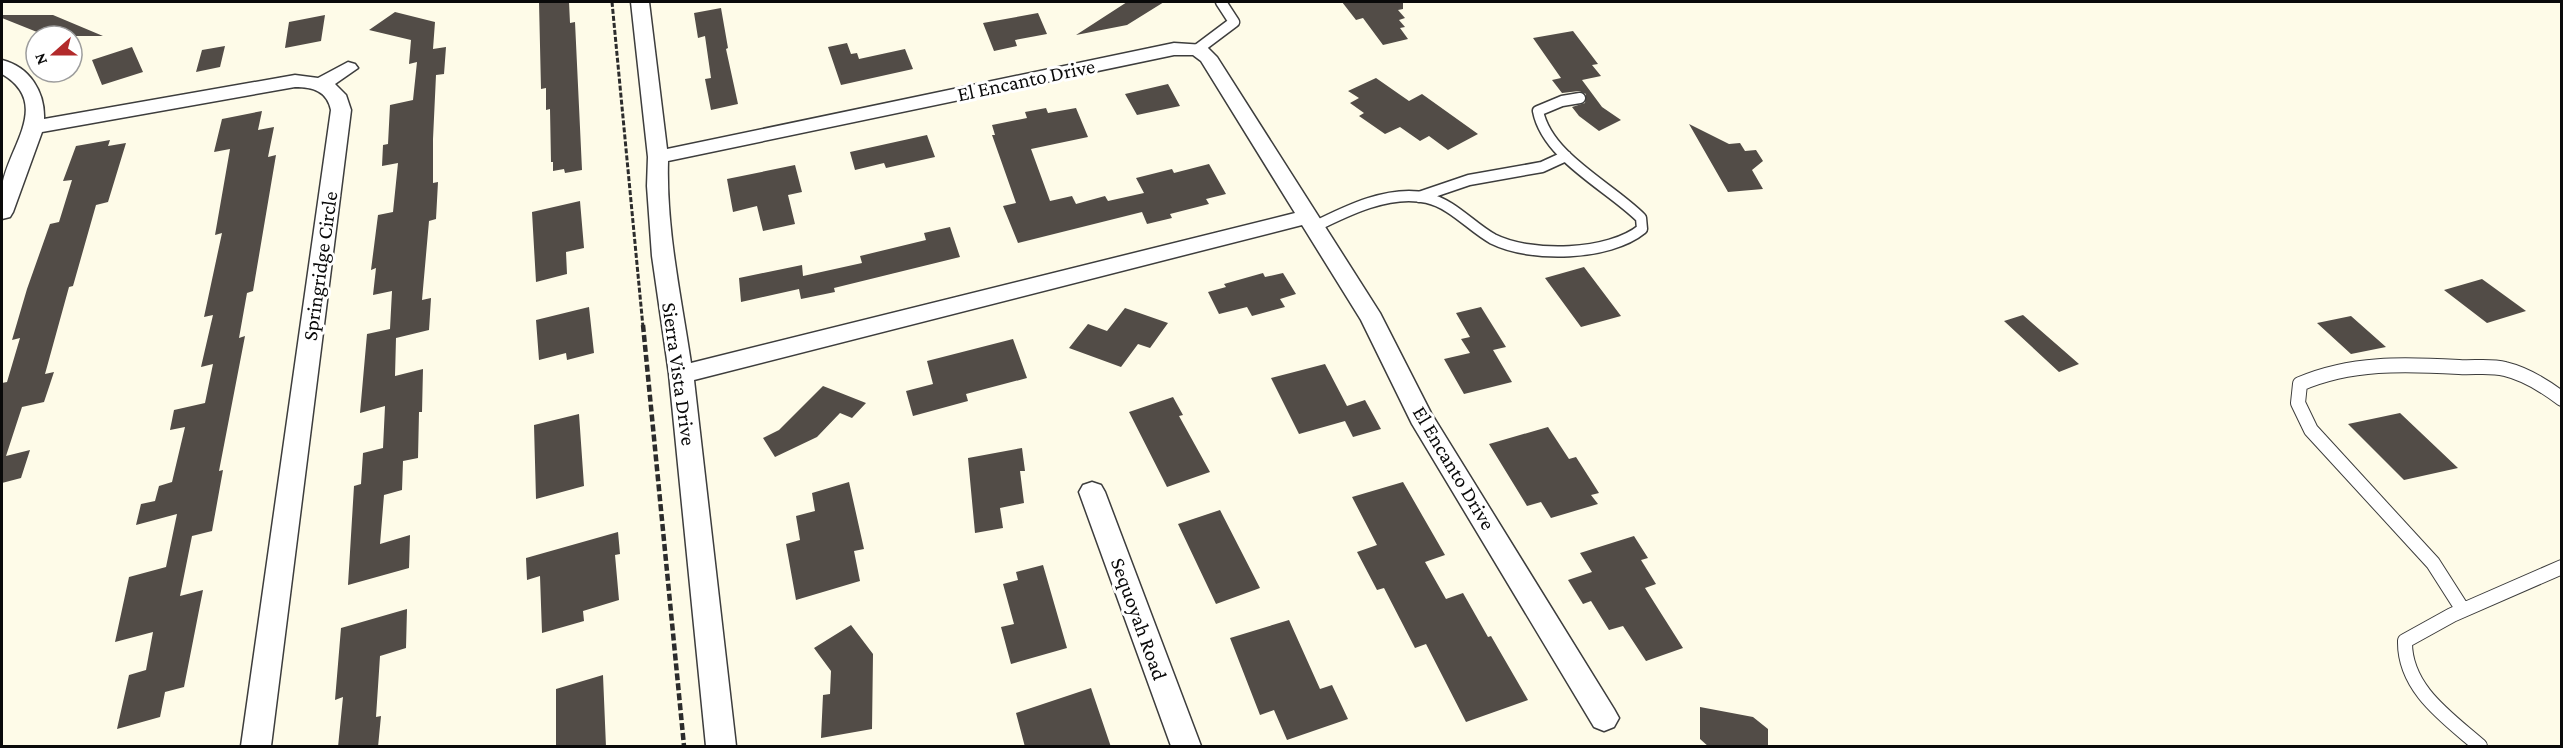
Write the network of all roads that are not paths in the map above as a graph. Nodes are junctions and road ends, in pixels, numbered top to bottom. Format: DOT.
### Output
graph roads {
  1 [pos="640,2"];
  2 [pos="1221,2"];
  3 [pos="1198,49"];
  4 [pos="2,66"];
  5 [pos="348,69"];
  6 [pos="321,84"];
  7 [pos="1580,98"];
  8 [pos="34,128"];
  9 [pos="1566,156"];
  10 [pos="658,157"];
  11 [pos="1419,197"];
  12 [pos="2,212"];
  13 [pos="1310,222"];
  14 [pos="681,374"];
  15 [pos="2562,399"];
  16 [pos="1092,492"];
  17 [pos="2562,567"];
  18 [pos="2463,610"];
  19 [pos="1604,718"];
  20 [pos="256,747"];
  21 [pos="721,747"];
  22 [pos="1186,747"];
  23 [pos="2480,747"];
  1 -- 10 [label="street, Sierra Vista Drive"];
  2 -- 3 [label="lane"];
  3 -- 10 [label="street, El Encanto Drive"];
  3 -- 13 [label="street, El Encanto Drive"];
  4 -- 8 [label="street"];
  5 -- 6 [label="street"];
  6 -- 8 [label="street"];
  6 -- 20 [label="street, Springridge Circle"];
  7 -- 9 [label="lane"];
  8 -- 12 [label="street"];
  9 -- 11 [label="lane"];
  9 -- 11 [label="lane"];
  10 -- 14 [label="street, Sierra Vista Drive"];
  11 -- 13 [label="lane"];
  13 -- 14 [label="street"];
  13 -- 19 [label="street, El Encanto Drive"];
  14 -- 21 [label="street, Sierra Vista Drive"];
  15 -- 18 [label="lane"];
  16 -- 22 [label="street, Sequoyah Road"];
  17 -- 18 [label="lane"];
  18 -- 23 [label="lane"];
}
